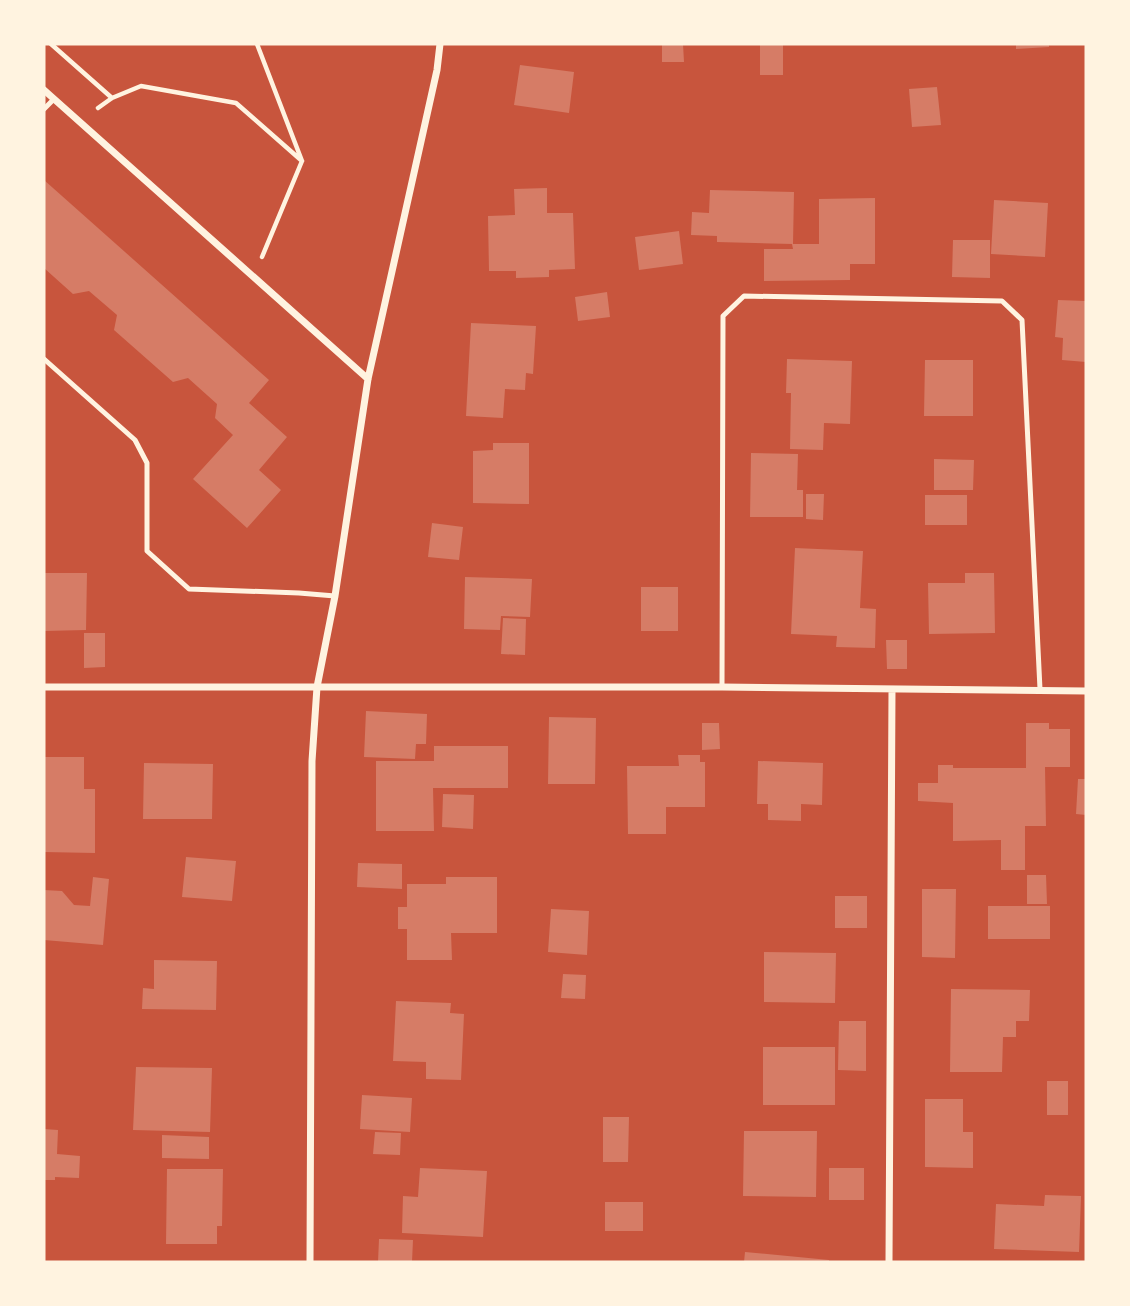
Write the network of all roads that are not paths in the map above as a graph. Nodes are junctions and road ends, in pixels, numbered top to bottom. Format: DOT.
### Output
graph roads {
  1 [pos="440,44"];
  2 [pos="44,90"];
  3 [pos="54,99"];
  4 [pos="44,109"];
  5 [pos="44,359"];
  6 [pos="368,379"];
  7 [pos="335,596"];
  8 [pos="44,687"];
  9 [pos="317,687"];
  10 [pos="722,687"];
  11 [pos="892,690"];
  12 [pos="1040,690"];
  13 [pos="1086,691"];
  14 [pos="310,1262"];
  15 [pos="889,1262"];
  1 -- 6 [label="street"];
  2 -- 3 [label="street"];
  3 -- 4 [label="lane"];
  3 -- 6 [label="street"];
  5 -- 7 [label="lane"];
  6 -- 7 [label="street"];
  7 -- 9 [label="street"];
  8 -- 9 [label="street"];
  9 -- 10 [label="street"];
  9 -- 14 [label="street"];
  10 -- 11 [label="street"];
  10 -- 12 [label="lane"];
  11 -- 12 [label="street"];
  11 -- 15 [label="street"];
  12 -- 13 [label="street"];
}
